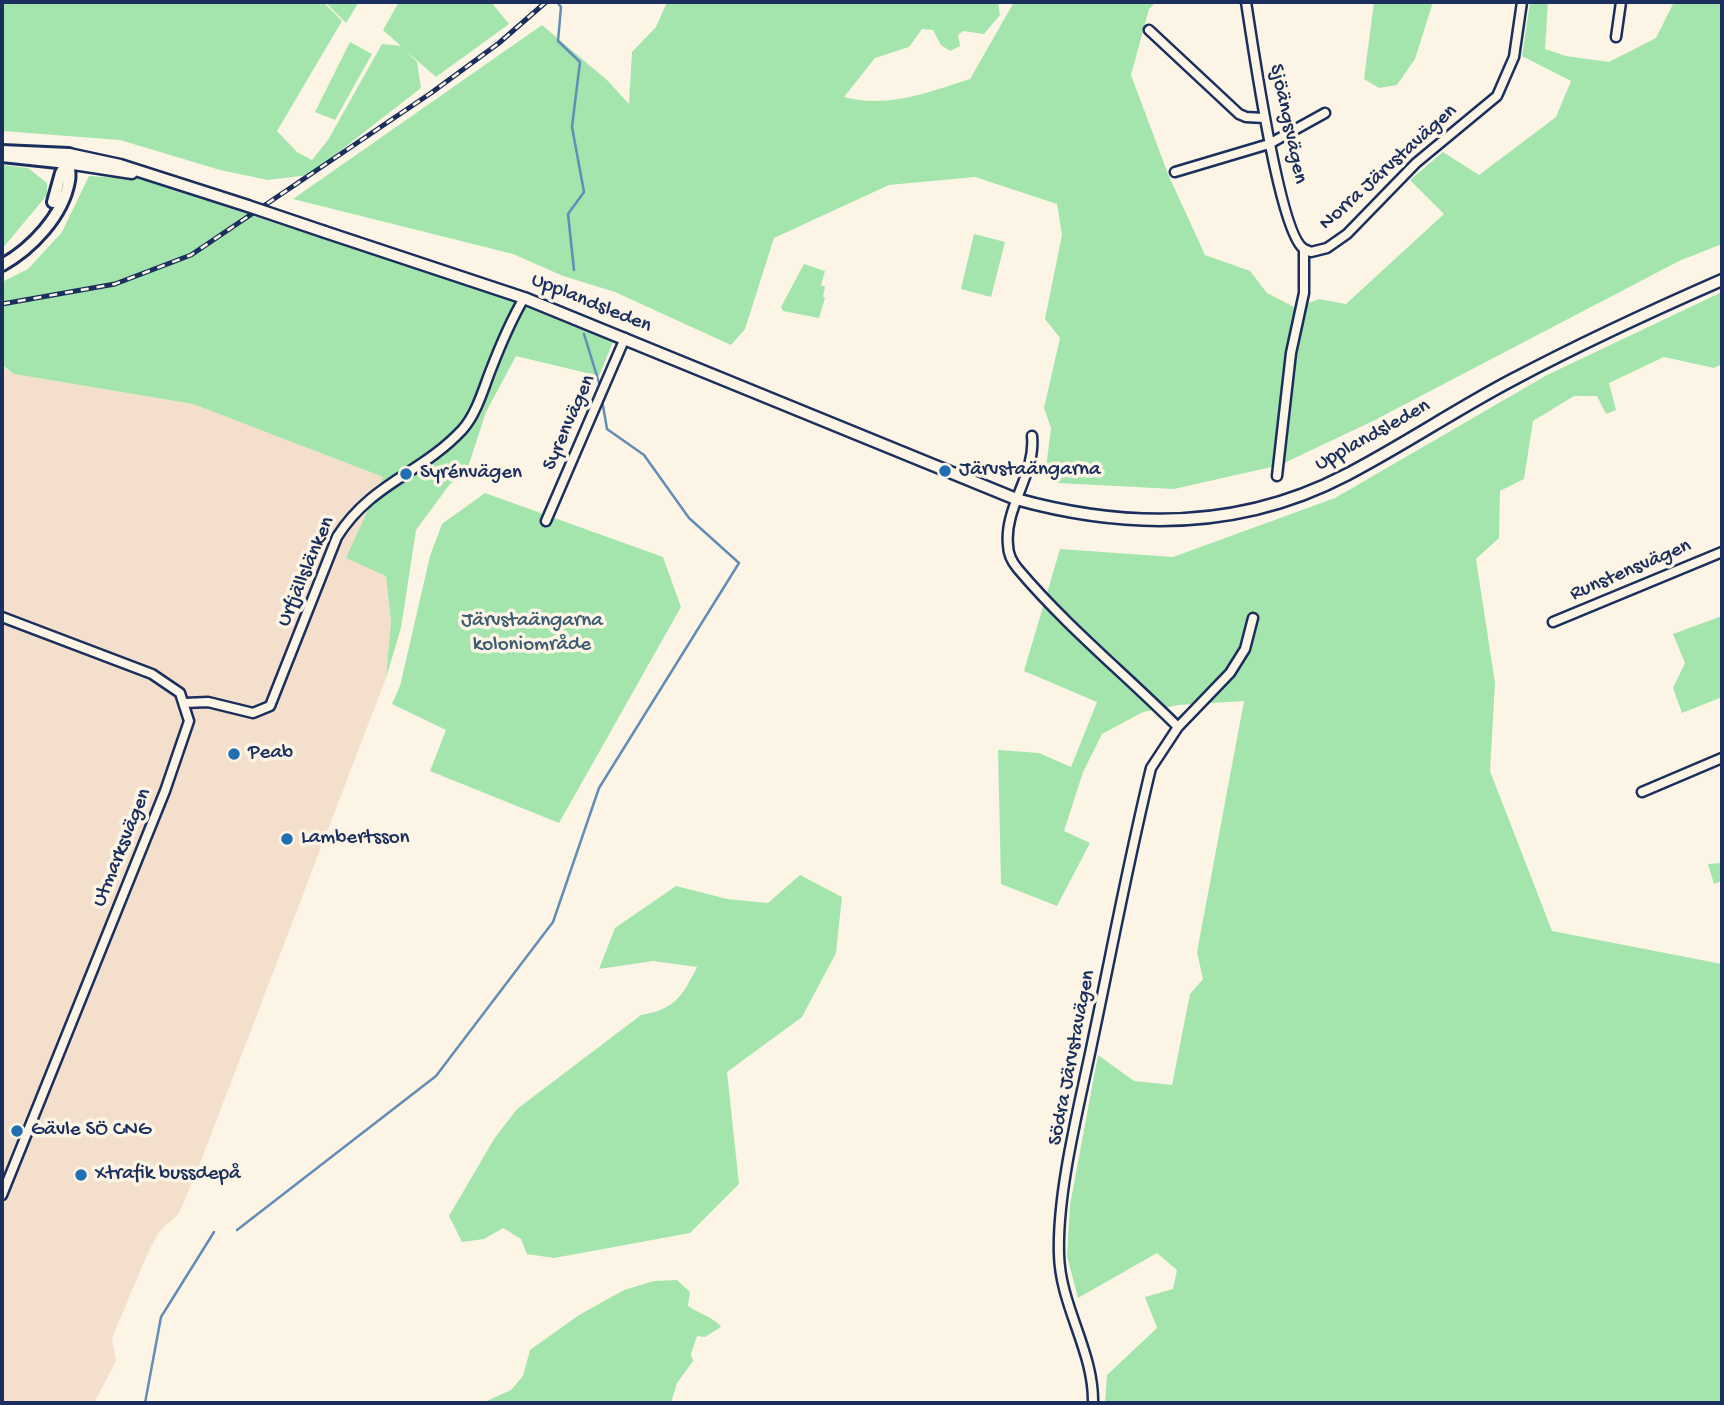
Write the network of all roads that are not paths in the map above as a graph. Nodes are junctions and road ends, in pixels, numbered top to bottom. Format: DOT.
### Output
graph roads {
  1 [pos="1246,2"];
  2 [pos="1522,2"];
  3 [pos="1620,2"];
  4 [pos="1149,30"];
  5 [pos="1616,37"];
  6 [pos="1325,113"];
  7 [pos="1264,118"];
  8 [pos="1269,144"];
  9 [pos="2,150"];
  10 [pos="2,156"];
  11 [pos="68,159"];
  12 [pos="1175,172"];
  13 [pos="1304,249"];
  14 [pos="2,258"];
  15 [pos="2,265"];
  16 [pos="1722,280"];
  17 [pos="524,298"];
  18 [pos="625,338"];
  19 [pos="1032,436"];
  20 [pos="1277,476"];
  21 [pos="1016,499"];
  22 [pos="546,521"];
  23 [pos="1722,552"];
  24 [pos="2,617"];
  25 [pos="1253,618"];
  26 [pos="1553,622"];
  27 [pos="186,703"];
  28 [pos="1178,727"];
  29 [pos="1722,758"];
  30 [pos="1642,792"];
  31 [pos="2,1195"];
  32 [pos="1093,1403"];
  1 -- 7 [label="street, Sjöängsvägen"];
  2 -- 13 [label="street, Norra Järvstavägen"];
  3 -- 5 [label="street"];
  4 -- 7 [label="street"];
  6 -- 8 [label="street"];
  7 -- 8 [label="street, Sjöängsvägen"];
  8 -- 12 [label="street"];
  8 -- 13 [label="street, Sjöängsvägen"];
  9 -- 11 [label="main road"];
  10 -- 11 [label="main road"];
  11 -- 14 [label="main road"];
  11 -- 15 [label="main road"];
  11 -- 17 [label="street, Upplandsleden, bridge"];
  13 -- 20 [label="street, Norra Järvstavägen"];
  16 -- 21 [label="street, Upplandsleden"];
  17 -- 18 [label="street, Upplandsleden"];
  17 -- 27 [label="street, Urfjällslänken"];
  18 -- 21 [label="street, Upplandsleden"];
  18 -- 22 [label="street, Syrenvägen"];
  19 -- 21 [label="street"];
  21 -- 28 [label="street"];
  23 -- 26 [label="street, Runstensvägen"];
  24 -- 27 [label="street"];
  25 -- 28 [label="street, Södra Järvstavägen"];
  27 -- 31 [label="street, Utmarksvägen"];
  28 -- 32 [label="street, Södra Järvstavägen"];
  29 -- 30 [label="street"];
}
